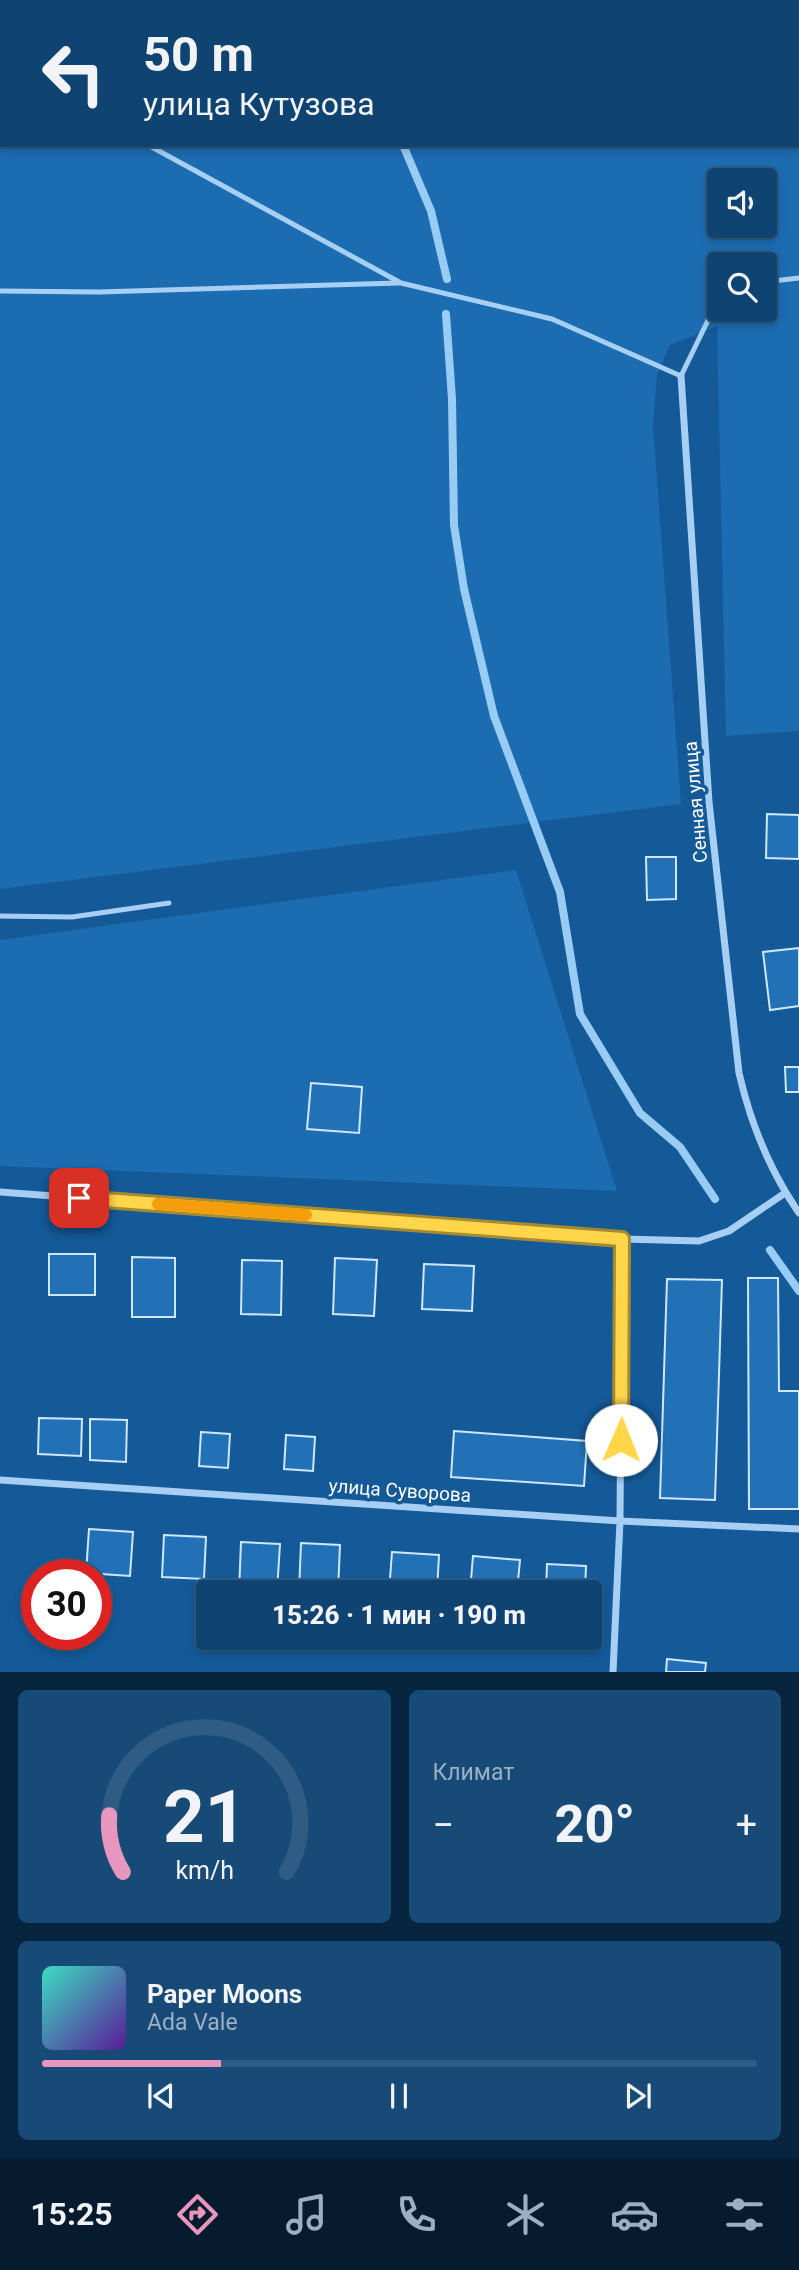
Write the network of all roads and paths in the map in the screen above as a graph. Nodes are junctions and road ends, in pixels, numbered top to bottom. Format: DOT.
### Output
graph roads {
  1 [pos="152,147"];
  2 [pos="799,278"];
  3 [pos="777,281"];
  4 [pos="401,283"];
  5 [pos="0,292"];
  6 [pos="707,322"];
  7 [pos="681,376"];
  8 [pos="169,903"];
  9 [pos="0,916"];
  10 [pos="0,1192"];
  11 [pos="785,1193"];
  12 [pos="799,1213"];
  13 [pos="622,1239"];
  14 [pos="0,1480"];
  15 [pos="620,1521"];
  16 [pos="799,1529"];
  17 [pos="613,1671"];
  1 -- 4 [label="lane"];
  2 -- 3 [label="lane"];
  4 -- 5 [label="lane"];
  4 -- 7 [label="lane"];
  6 -- 7 [label="lane"];
  7 -- 11 [label="street, Сенная улица"];
  8 -- 9 [label="lane"];
  10 -- 13 [label="street"];
  11 -- 12 [label="street, Сенная улица"];
  11 -- 13 [label="street"];
  13 -- 15 [label="street"];
  14 -- 15 [label="street, улица Суворова"];
  15 -- 16 [label="street, улица Суворова"];
  15 -- 17 [label="street"];
}
